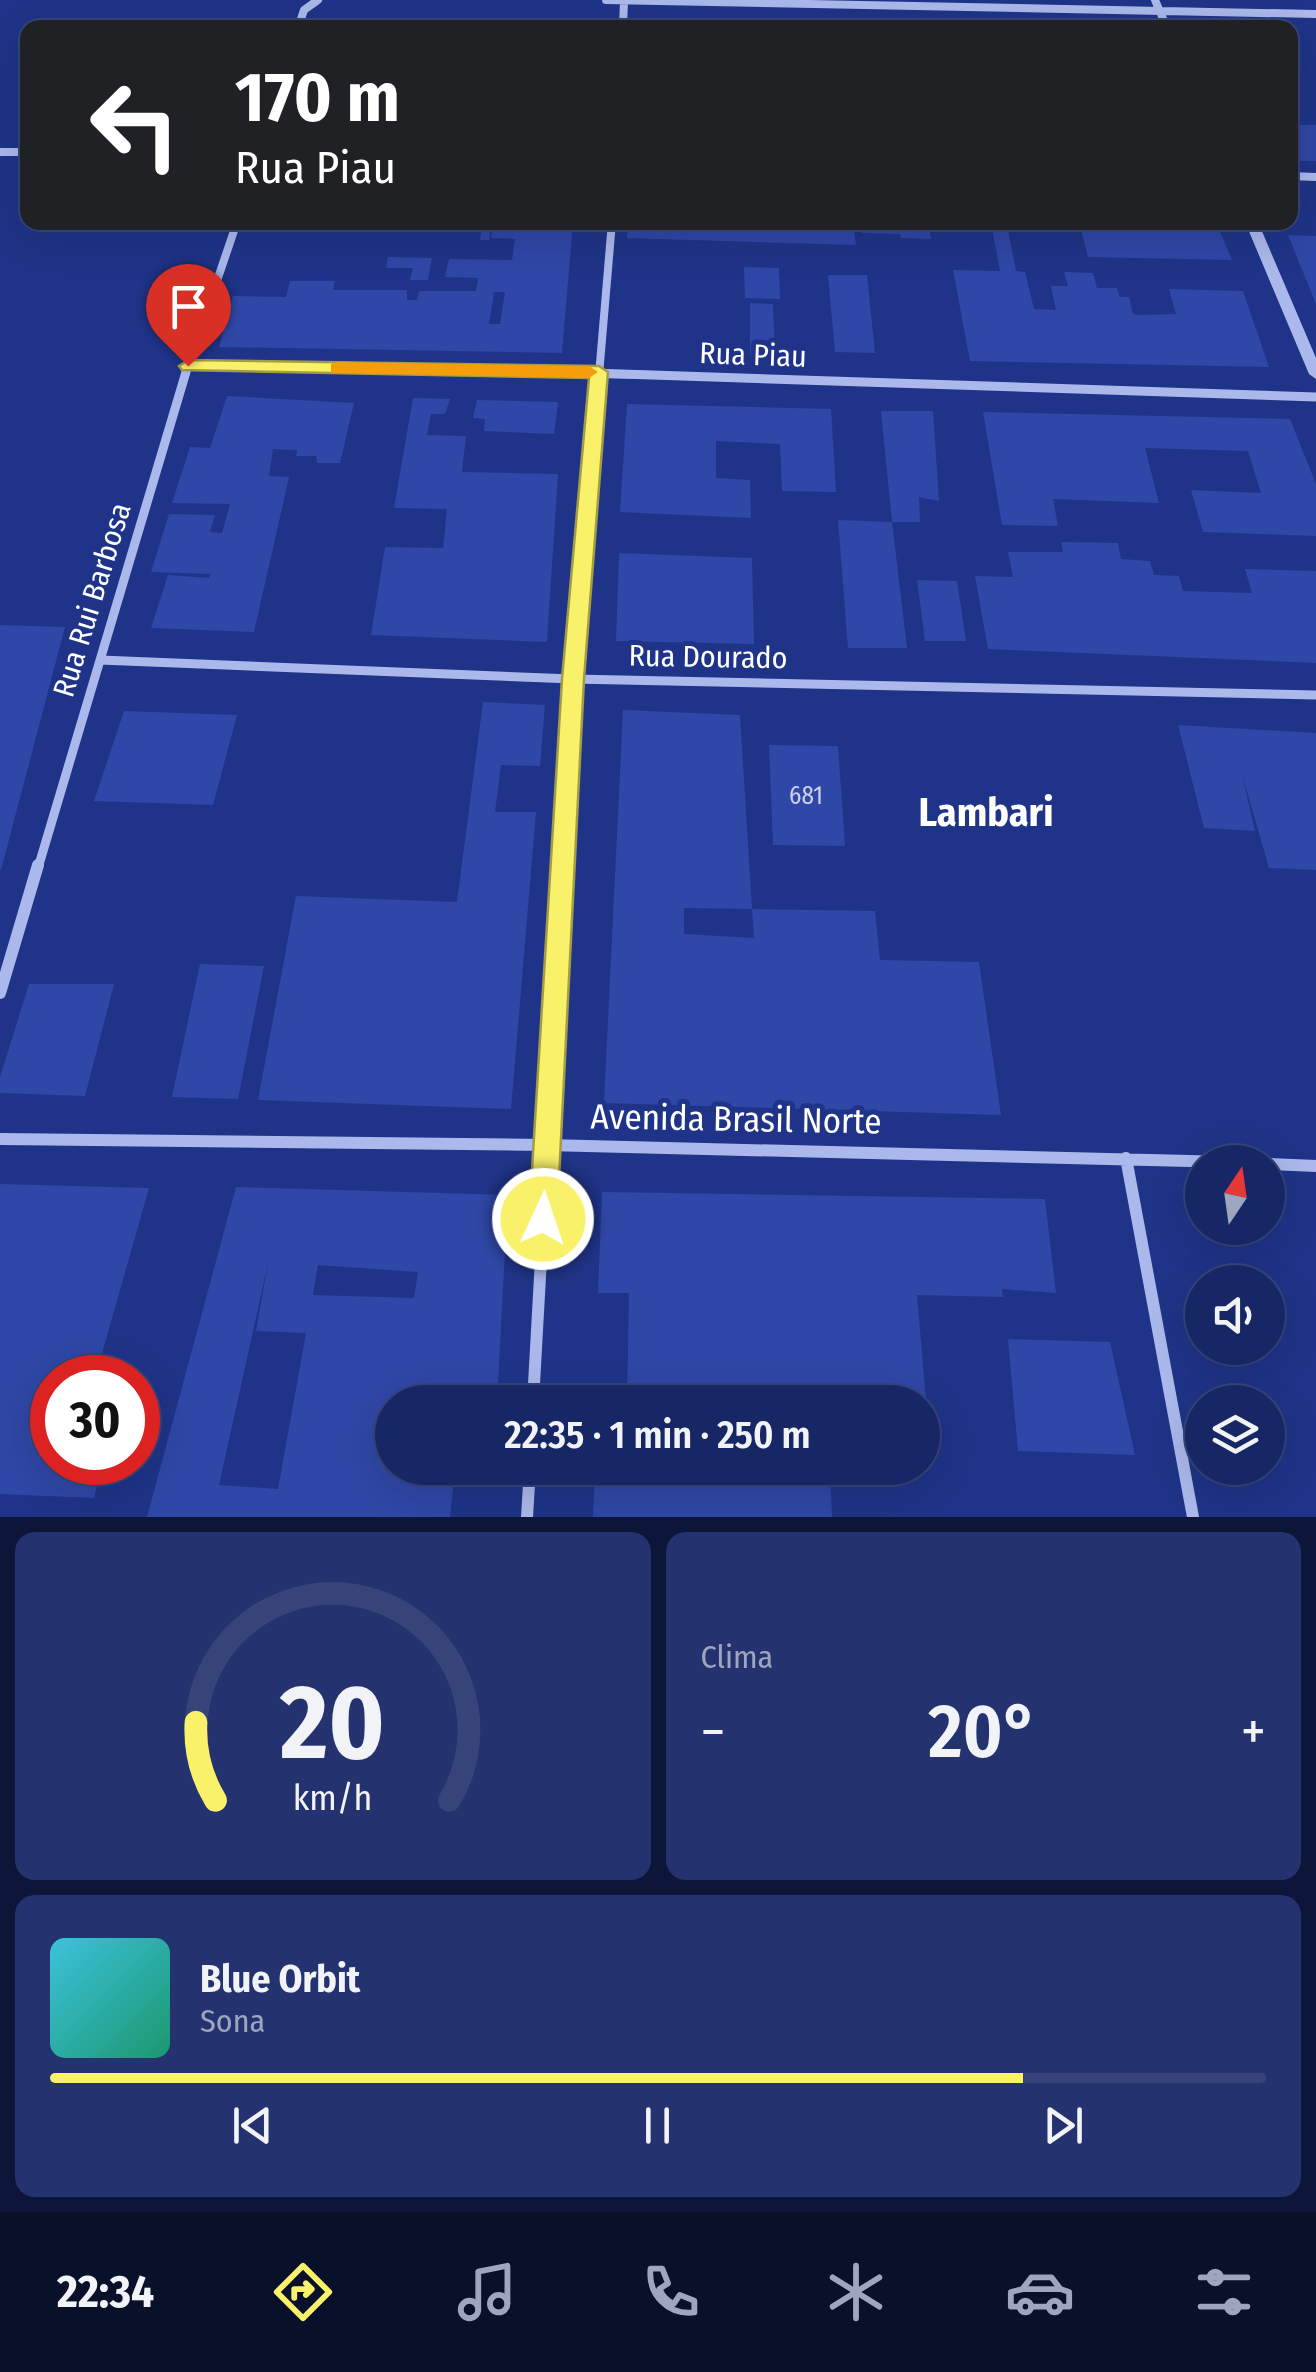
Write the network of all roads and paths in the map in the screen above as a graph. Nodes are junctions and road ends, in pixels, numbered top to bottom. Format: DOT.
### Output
graph roads {
  1 [pos="298,0"];
  2 [pos="318,0"];
  3 [pos="606,0"];
  4 [pos="624,0"];
  5 [pos="1155,0"];
  6 [pos="304,10"];
  7 [pos="1160,12"];
  8 [pos="1316,14"];
  9 [pos="301,20"];
  10 [pos="1164,20"];
  11 [pos="234,230"];
  12 [pos="611,230"];
  13 [pos="1254,230"];
  14 [pos="188,366"];
  15 [pos="599,372"];
  16 [pos="1316,374"];
  17 [pos="1316,396"];
  18 [pos="100,660"];
  19 [pos="573,679"];
  20 [pos="1316,695"];
  21 [pos="0,993"];
  22 [pos="0,1139"];
  23 [pos="547,1145"];
  24 [pos="1126,1158"];
  25 [pos="1185,1160"];
  26 [pos="1285,1165"];
  27 [pos="1316,1166"];
  28 [pos="535,1385"];
  29 [pos="529,1485"];
  30 [pos="527,1517"];
  31 [pos="1194,1517"];
  1 -- 6 [label="street"];
  2 -- 6 [label="street"];
  3 -- 4 [label="street"];
  4 -- 7 [label="street"];
  5 -- 7 [label="street"];
  6 -- 9 [label="street"];
  7 -- 8 [label="street"];
  7 -- 10 [label="street"];
  11 -- 14 [label="street, Rua Rui Barbosa"];
  12 -- 15 [label="street"];
  13 -- 16 [label="street"];
  14 -- 15 [label="street, Rua Piau"];
  14 -- 18 [label="street, Rua Rui Barbosa"];
  15 -- 17 [label="street, Rua Piau"];
  15 -- 19 [label="street"];
  18 -- 19 [label="street, Rua Dourado"];
  18 -- 21 [label="street, Rua Rui Barbosa"];
  19 -- 20 [label="street, Rua Dourado"];
  19 -- 23 [label="street"];
  22 -- 23 [label="street, Avenida Brasil Norte"];
  23 -- 24 [label="street, Avenida Brasil Norte"];
  23 -- 28 [label="street"];
  24 -- 25 [label="street, Avenida Brasil Norte"];
  24 -- 31 [label="street"];
  26 -- 27 [label="street"];
  29 -- 30 [label="street"];
}
